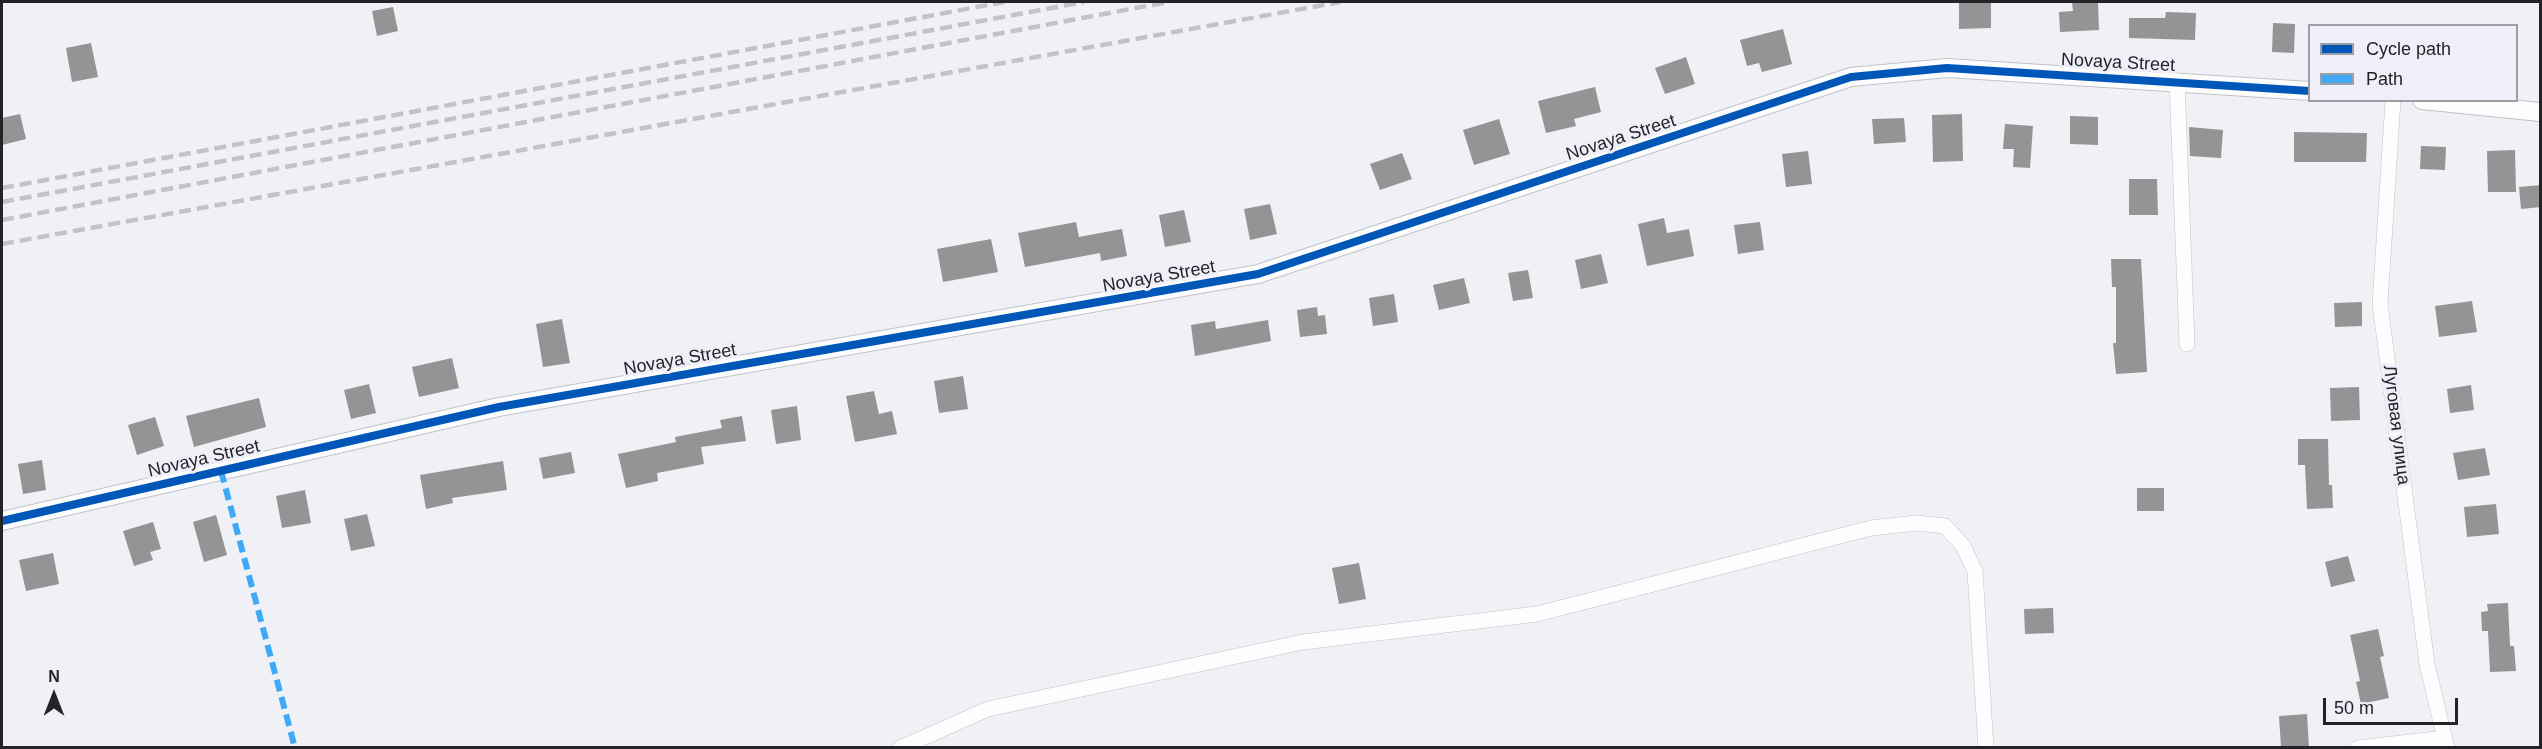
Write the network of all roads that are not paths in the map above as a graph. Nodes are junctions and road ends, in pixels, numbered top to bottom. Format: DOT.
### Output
graph roads {
  1 [pos="2177,81"];
  2 [pos="2308,91"];
  3 [pos="2393,102"];
  4 [pos="2442,102"];
  5 [pos="2541,112"];
  6 [pos="2187,344"];
  7 [pos="2,521"];
  8 [pos="2446,742"];
  9 [pos="900,747"];
  10 [pos="1986,747"];
  11 [pos="2358,747"];
  1 -- 2 [label="street, Novaya Street"];
  1 -- 6 [label="street"];
  1 -- 7 [label="street, Novaya Street"];
  3 -- 8 [label="street, Луговая улица"];
  4 -- 5 [label="street"];
  8 -- 11 [label="street"];
  9 -- 10 [label="street"];
}
